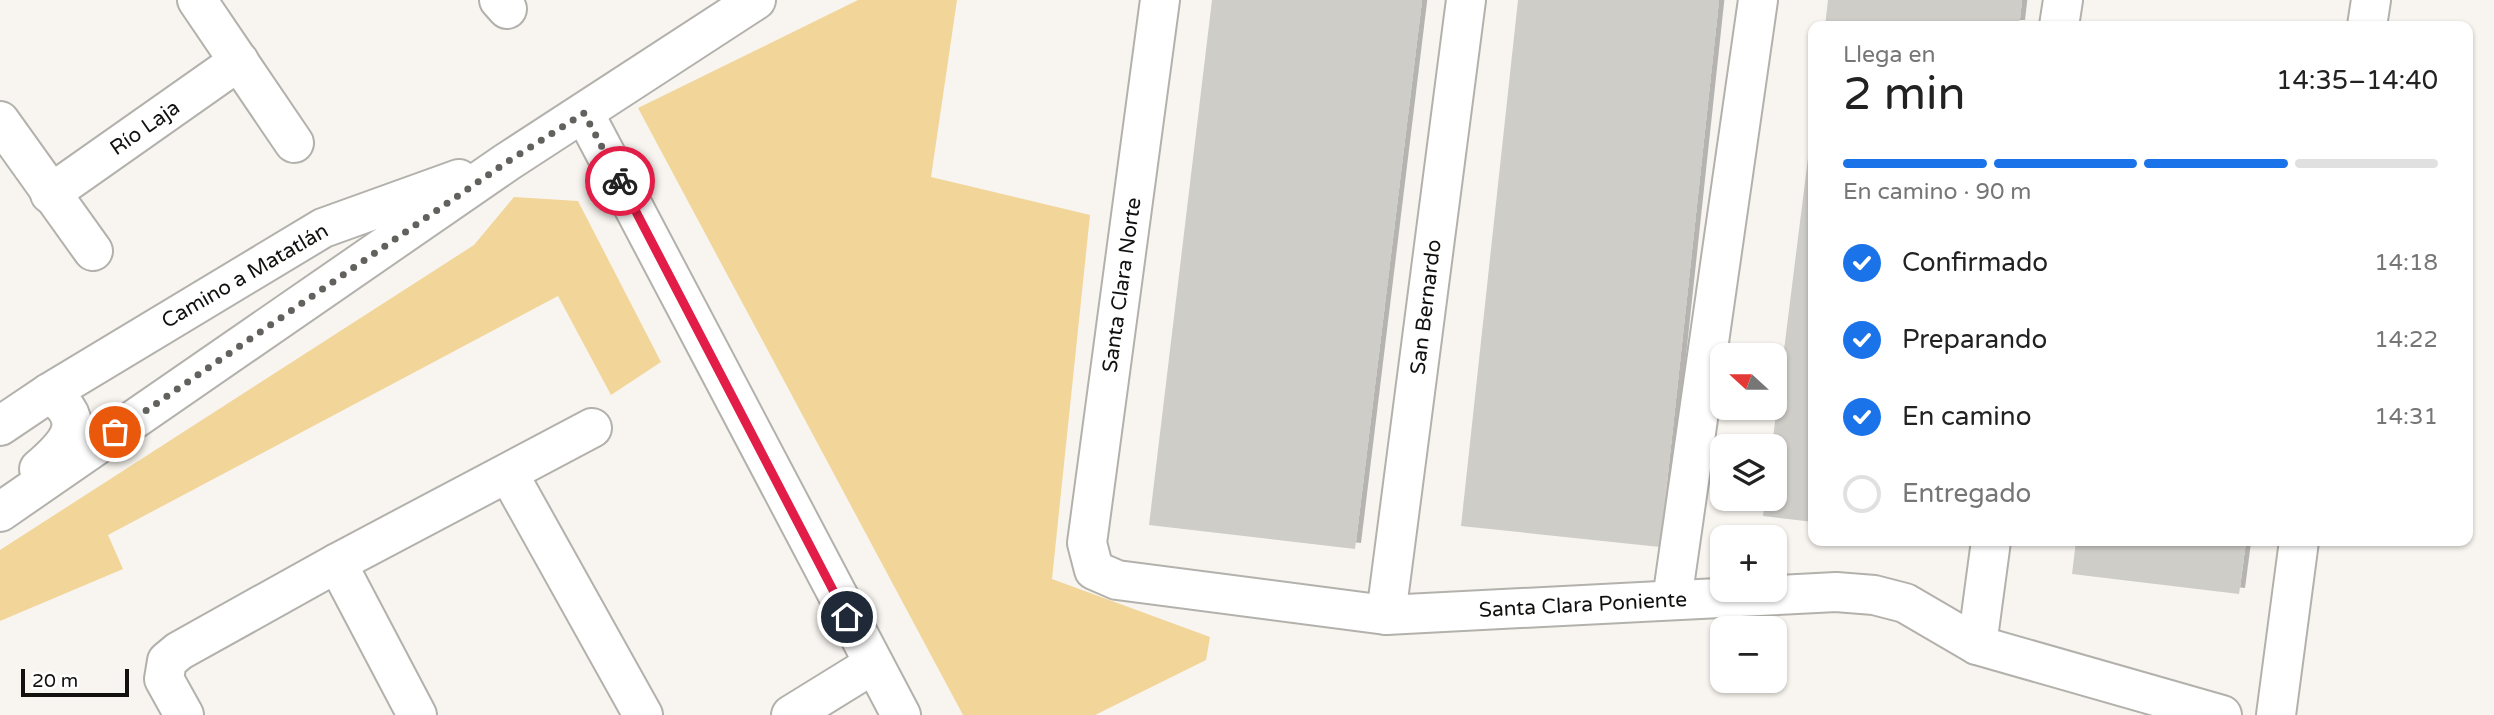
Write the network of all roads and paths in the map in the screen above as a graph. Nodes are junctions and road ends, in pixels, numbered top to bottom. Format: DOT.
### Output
graph roads {
  1 [pos="197,0"];
  2 [pos="1160,0"];
  3 [pos="1466,0"];
  4 [pos="1758,0"];
  5 [pos="2063,0"];
  6 [pos="2371,0"];
  7 [pos="753,4"];
  8 [pos="2060,21"];
  9 [pos="2368,21"];
  10 [pos="239,61"];
  11 [pos="584,113"];
  12 [pos="0,121"];
  13 [pos="294,143"];
  14 [pos="507,162"];
  15 [pos="50,194"];
  16 [pos="93,251"];
  17 [pos="49,393"];
  18 [pos="0,426"];
  19 [pos="592,428"];
  20 [pos="508,472"];
  21 [pos="0,503"];
  22 [pos="0,512"];
  23 [pos="1990,546"];
  24 [pos="2298,546"];
  25 [pos="337,563"];
  26 [pos="1094,570"];
  27 [pos="1672,600"];
  28 [pos="1386,615"];
  29 [pos="1977,645"];
  30 [pos="873,665"];
  31 [pos="184,715"];
  32 [pos="417,715"];
  33 [pos="643,715"];
  34 [pos="791,715"];
  35 [pos="901,715"];
  36 [pos="2222,715"];
  37 [pos="2276,715"];
  1 -- 10 [label="street"];
  2 -- 26 [label="street, Santa Clara Norte"];
  3 -- 28 [label="street, San Bernardo"];
  4 -- 27 [label="street"];
  5 -- 8 [label="street"];
  6 -- 9 [label="street"];
  7 -- 11 [label="street, Camino a Matatlán"];
  10 -- 13 [label="street"];
  10 -- 15 [label="street, Río Laja"];
  11 -- 14 [label="street, Camino a Matatlán"];
  11 -- 30 [label="street"];
  12 -- 15 [label="street"];
  14 -- 17 [label="street, Camino a Matatlán"];
  14 -- 22 [label="street, Camino a Matatlán"];
  15 -- 16 [label="street"];
  17 -- 18 [label="street, Camino a Matatlán"];
  17 -- 21 [label="street"];
  19 -- 20 [label="street"];
  20 -- 25 [label="street"];
  20 -- 33 [label="street"];
  23 -- 29 [label="street"];
  24 -- 37 [label="street"];
  25 -- 31 [label="street"];
  25 -- 32 [label="street"];
  26 -- 28 [label="street, Santa Clara Poniente"];
  27 -- 28 [label="street, Santa Clara Poniente"];
  27 -- 29 [label="street, Santa Clara Poniente"];
  29 -- 36 [label="street, Santa Clara Poniente"];
  30 -- 34 [label="street"];
  30 -- 35 [label="street"];
}
